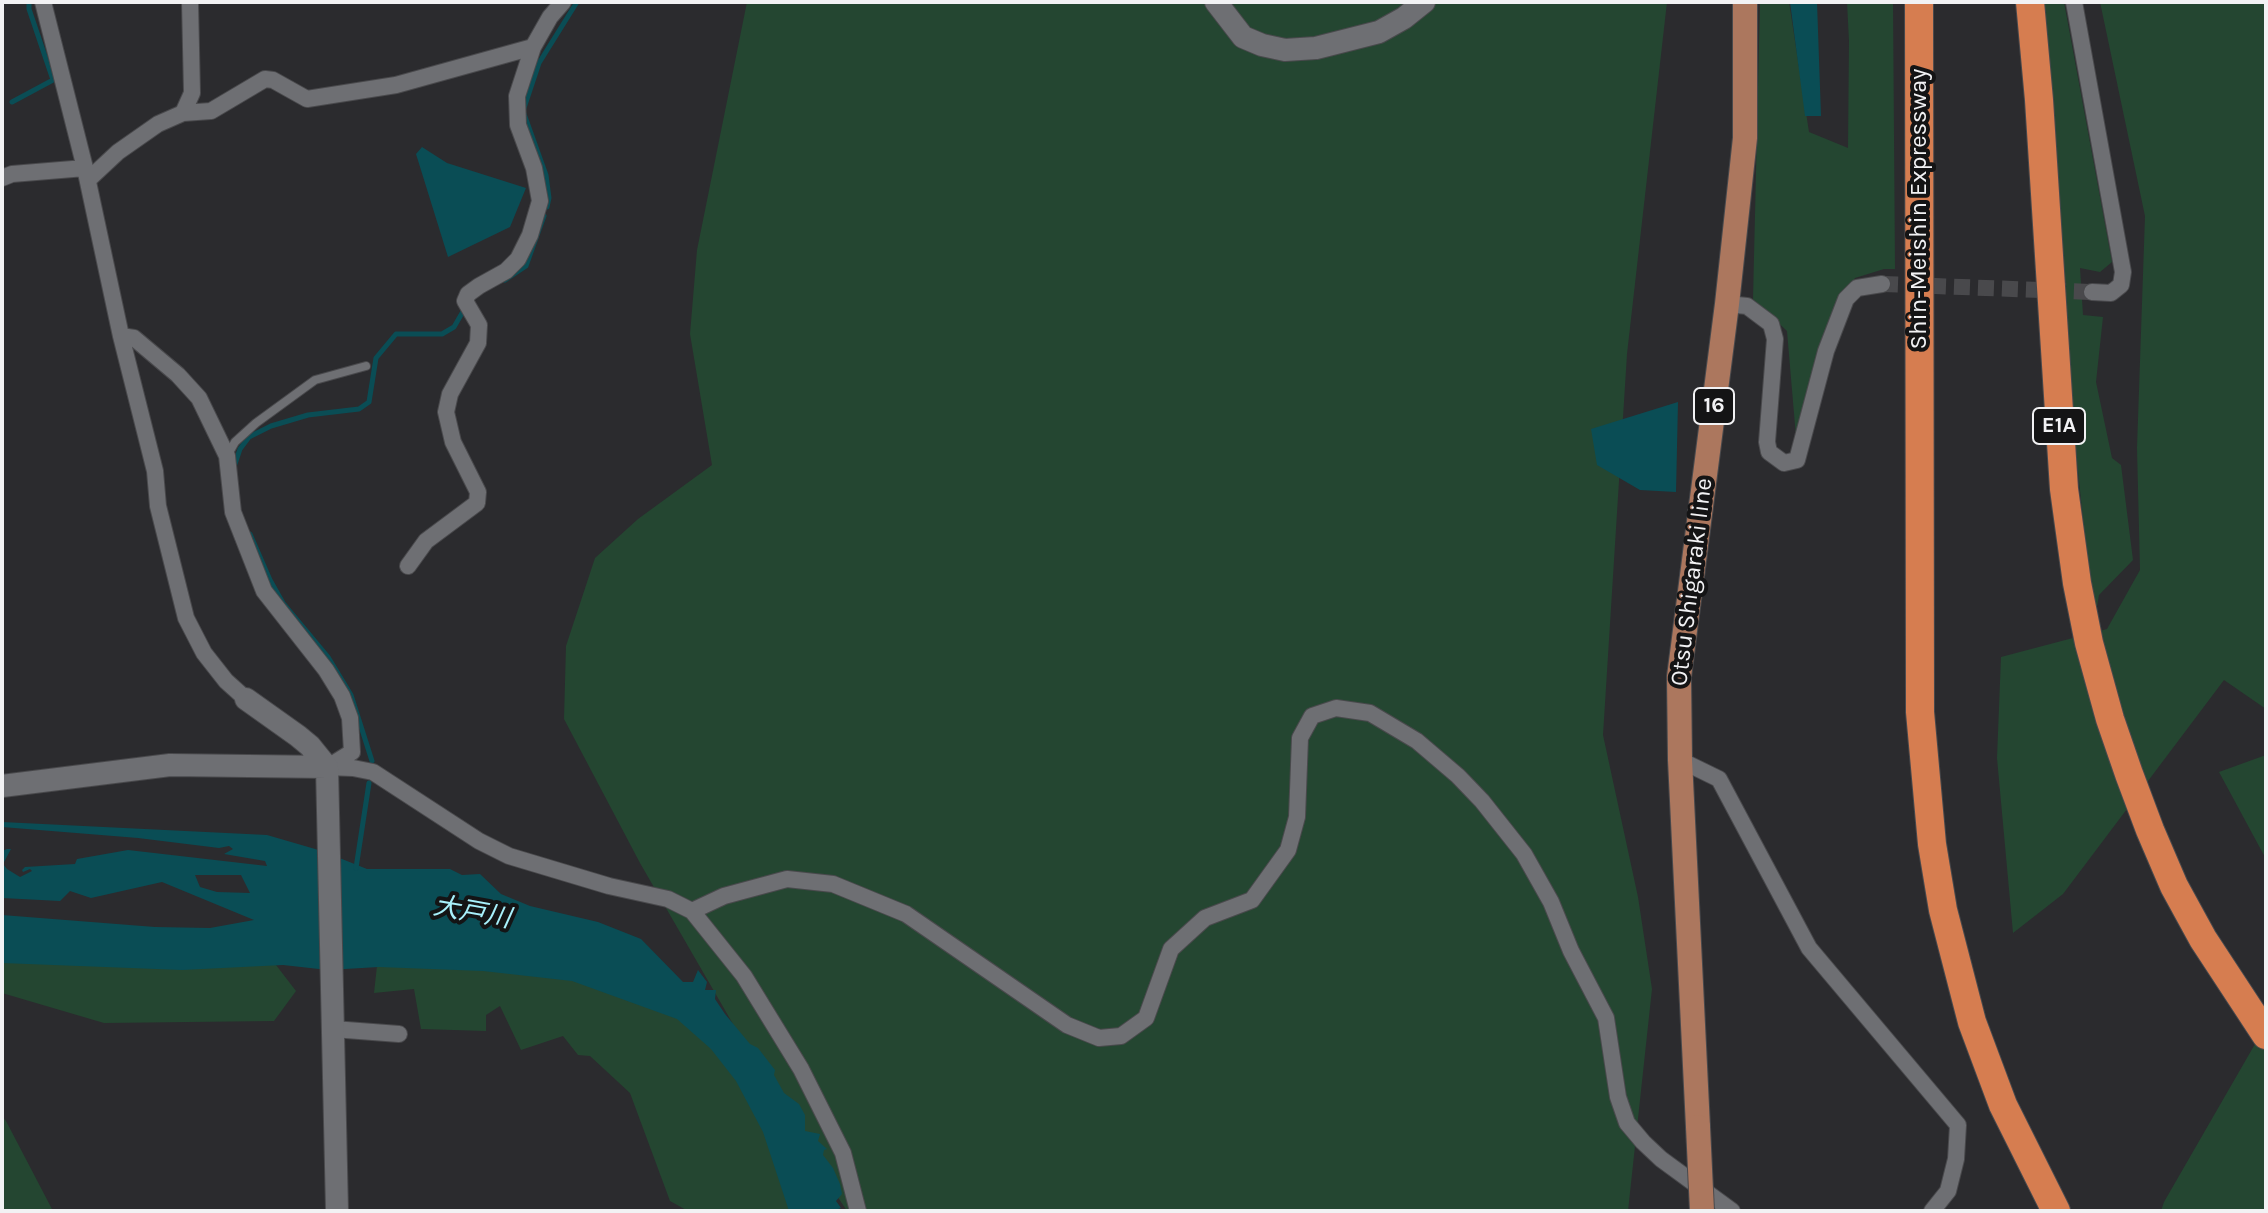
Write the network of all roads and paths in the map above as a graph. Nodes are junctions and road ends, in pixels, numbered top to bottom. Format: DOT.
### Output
graph roads {
  1 [pos="43,2"];
  2 [pos="190,2"];
  3 [pos="563,2"];
  4 [pos="1216,2"];
  5 [pos="1424,2"];
  6 [pos="1745,2"];
  7 [pos="1919,2"];
  8 [pos="2030,2"];
  9 [pos="2074,2"];
  10 [pos="533,47"];
  11 [pos="183,113"];
  12 [pos="86,174"];
  13 [pos="2,178"];
  14 [pos="1882,284"];
  15 [pos="2092,292"];
  16 [pos="1727,304"];
  17 [pos="121,336"];
  18 [pos="366,366"];
  19 [pos="227,456"];
  20 [pos="408,566"];
  21 [pos="246,699"];
  22 [pos="1680,760"];
  23 [pos="327,767"];
  24 [pos="2,786"];
  25 [pos="692,911"];
  26 [pos="333,1029"];
  27 [pos="399,1034"];
  28 [pos="2266,1035"];
  29 [pos="337,1211"];
  30 [pos="858,1211"];
  31 [pos="1702,1211"];
  32 [pos="1732,1211"];
  33 [pos="1932,1211"];
  34 [pos="2056,1211"];
  1 -- 12 [label="street"];
  2 -- 11 [label="street"];
  3 -- 10 [label="street"];
  4 -- 5 [label="street"];
  6 -- 16 [label="main road, Otsu Shigaraki line / 16"];
  7 -- 34 [label="highway, Shin-Meishin Expressway"];
  8 -- 28 [label="highway, E1A"];
  9 -- 15 [label="street"];
  10 -- 11 [label="street"];
  10 -- 20 [label="street"];
  11 -- 12 [label="street"];
  12 -- 13 [label="street"];
  12 -- 17 [label="street"];
  14 -- 16 [label="street"];
  16 -- 22 [label="main road, Otsu Shigaraki line / 16"];
  17 -- 19 [label="street"];
  17 -- 21 [label="street"];
  18 -- 19 [label="lane"];
  19 -- 23 [label="street"];
  21 -- 23 [label="street"];
  22 -- 31 [label="main road, Otsu Shigaraki line / 16, bridge"];
  22 -- 33 [label="street"];
  23 -- 24 [label="street"];
  23 -- 25 [label="street"];
  23 -- 26 [label="street"];
  25 -- 30 [label="street"];
  25 -- 32 [label="street"];
  26 -- 27 [label="street"];
  26 -- 29 [label="street"];
}
